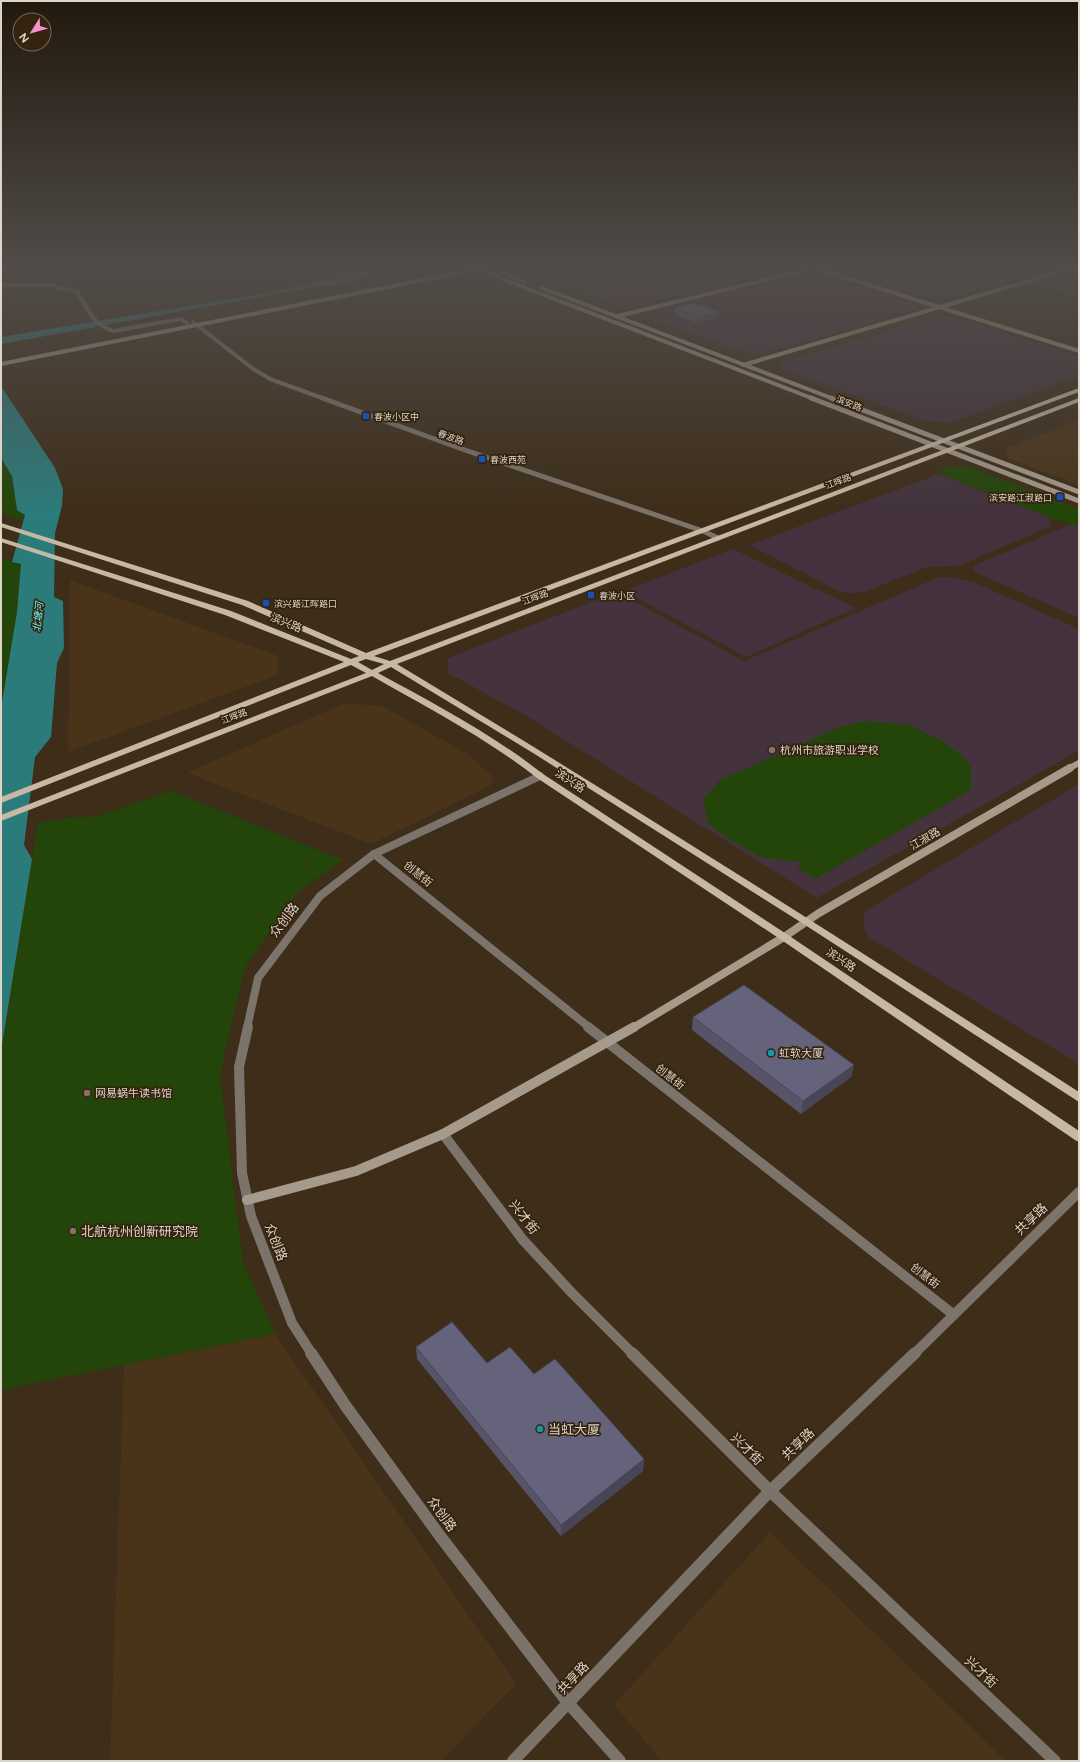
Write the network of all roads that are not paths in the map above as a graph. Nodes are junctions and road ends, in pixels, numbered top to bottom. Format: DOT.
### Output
graph roads {
  1 [pos="47,350"];
  2 [pos="73,350"];
  3 [pos="229,350"];
  4 [pos="689,350"];
  5 [pos="707,350"];
  6 [pos="795,350"];
  7 [pos="1,359"];
  8 [pos="1,364"];
  9 [pos="745,365"];
  10 [pos="735,368"];
  11 [pos="1079,390"];
  12 [pos="1079,400"];
  13 [pos="942,440"];
  14 [pos="934,444"];
  15 [pos="955,446"];
  16 [pos="946,450"];
  17 [pos="1079,492"];
  18 [pos="1079,501"];
  19 [pos="1,525"];
  20 [pos="703,531"];
  21 [pos="718,538"];
  22 [pos="1,540"];
  23 [pos="366,656"];
  24 [pos="352,662"];
  25 [pos="390,664"];
  26 [pos="372,673"];
  27 [pos="1079,763"];
  28 [pos="540,776"];
  29 [pos="1,800"];
  30 [pos="1,818"];
  31 [pos="374,854"];
  32 [pos="806,921"];
  33 [pos="784,936"];
  34 [pos="608,1043"];
  35 [pos="1079,1098"];
  36 [pos="443,1134"];
  37 [pos="1079,1136"];
  38 [pos="1079,1192"];
  39 [pos="248,1200"];
  40 [pos="954,1315"];
  41 [pos="770,1491"];
  42 [pos="569,1704"];
  43 [pos="513,1761"];
  44 [pos="620,1761"];
  45 [pos="1055,1761"];
  1 -- 7 [label="main road"];
  2 -- 8 [label="main road"];
  3 -- 20 [label="street, 春波路"];
  4 -- 10 [label="main road, 滨安路"];
  5 -- 9 [label="main road, 滨安路"];
  6 -- 9 [label="main road"];
  9 -- 10 [label="main road"];
  9 -- 13 [label="main road, 滨安路"];
  10 -- 14 [label="main road, 滨安路"];
  11 -- 13 [label="main road, 江晖路"];
  12 -- 15 [label="main road, 江晖路"];
  13 -- 14 [label="main road, 江晖路"];
  13 -- 15 [label="main road, 滨安路"];
  14 -- 16 [label="main road, 滨安路"];
  14 -- 20 [label="main road, 江晖路"];
  15 -- 16 [label="main road, 江晖路"];
  15 -- 17 [label="main road, 滨安路"];
  16 -- 18 [label="main road, 滨安路"];
  16 -- 21 [label="main road, 江晖路"];
  19 -- 23 [label="main road, 滨兴路"];
  20 -- 21 [label="street, 春波路"];
  20 -- 23 [label="main road, 江晖路"];
  21 -- 25 [label="main road, 江晖路"];
  22 -- 24 [label="main road, 滨兴路"];
  23 -- 24 [label="main road, 江晖路"];
  23 -- 25 [label="main road, 滨兴路"];
  24 -- 26 [label="main road, 滨兴路"];
  24 -- 29 [label="main road, 江晖路"];
  25 -- 26 [label="main road, 江晖路"];
  25 -- 32 [label="main road, 滨兴路"];
  26 -- 28 [label="main road, 滨兴路"];
  26 -- 30 [label="main road, 江晖路"];
  27 -- 32 [label="main road, 江淑路"];
  28 -- 31 [label="street, 众创路"];
  28 -- 33 [label="main road, 滨兴路"];
  31 -- 34 [label="street, 创慧街"];
  31 -- 39 [label="street, 众创路"];
  32 -- 33 [label="main road, 江淑路"];
  32 -- 35 [label="main road, 滨兴路"];
  33 -- 34 [label="main road, 江淑路"];
  33 -- 37 [label="main road, 滨兴路"];
  34 -- 36 [label="main road, 江淑路"];
  34 -- 40 [label="street, 创慧街"];
  36 -- 39 [label="main road, 江淑路"];
  36 -- 41 [label="street, 兴才街"];
  38 -- 40 [label="street, 共享路"];
  39 -- 42 [label="street, 众创路"];
  40 -- 41 [label="street, 共享路"];
  41 -- 42 [label="street, 共享路"];
  41 -- 45 [label="street, 兴才街"];
  42 -- 43 [label="street, 共享路"];
  42 -- 44 [label="street, 众创路"];
}
